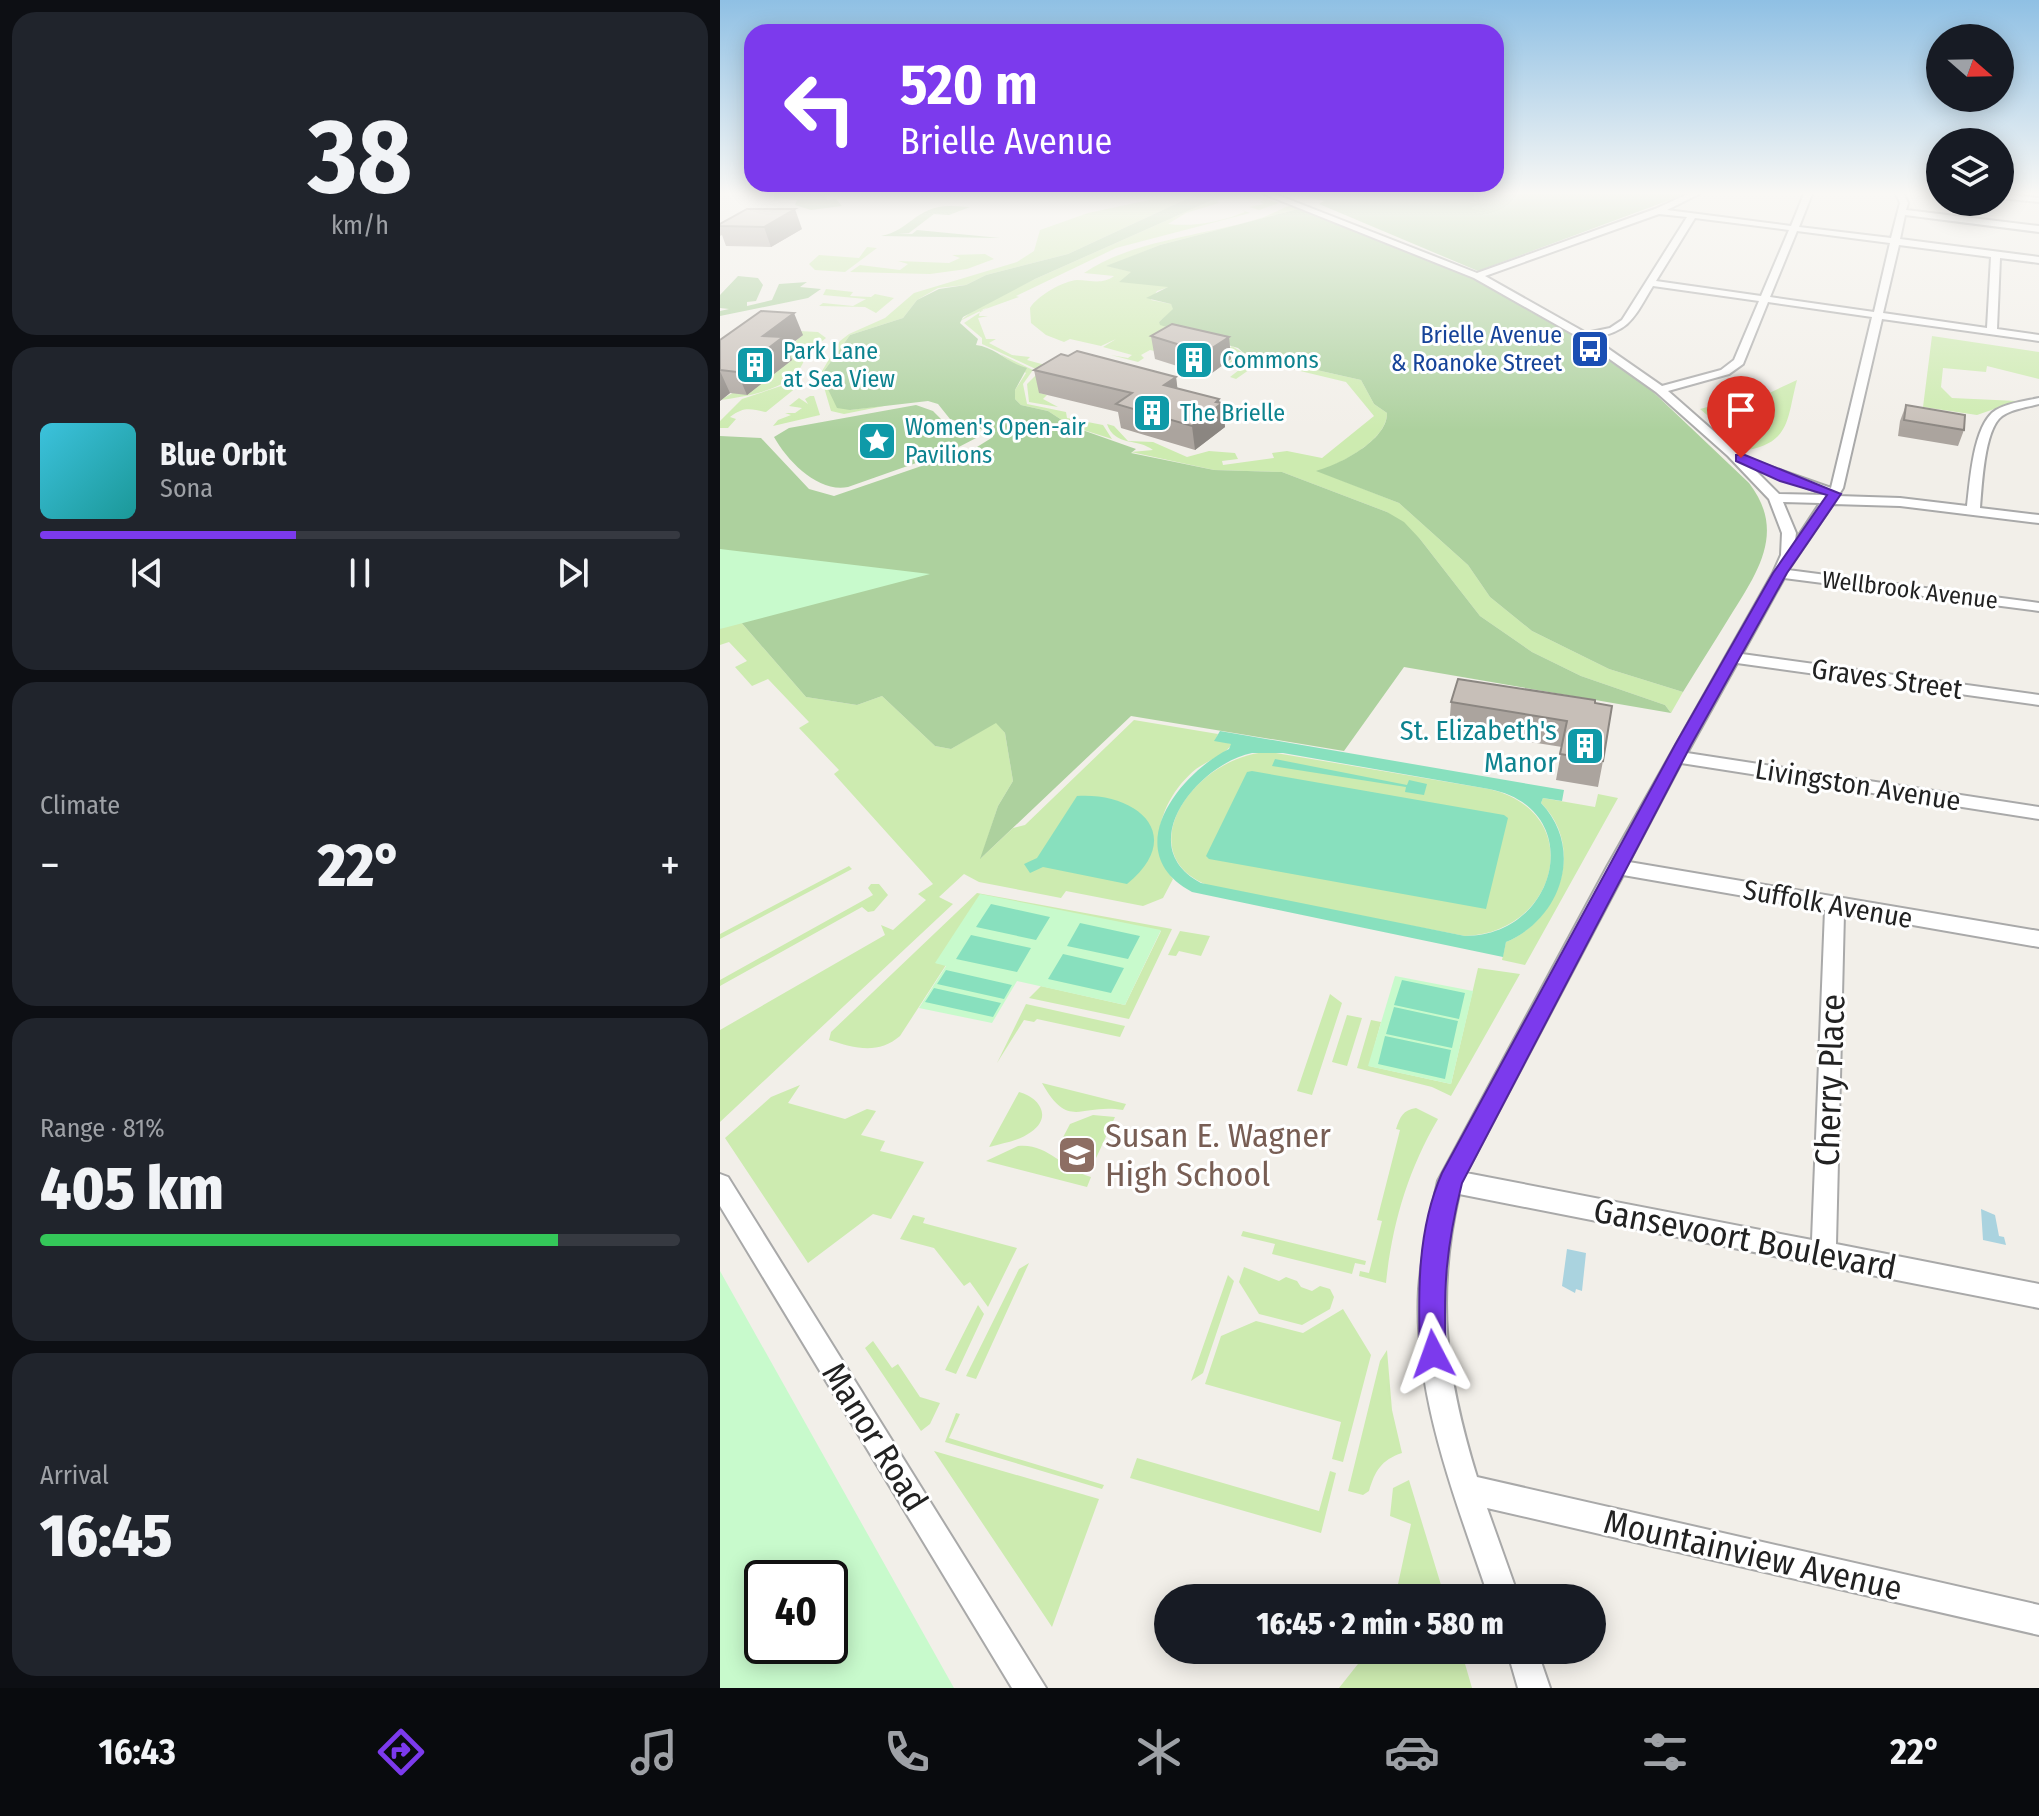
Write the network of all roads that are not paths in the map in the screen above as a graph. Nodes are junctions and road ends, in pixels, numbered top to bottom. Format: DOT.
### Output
graph roads {
  1 [pos="1469,273"];
  2 [pos="1486,273"];
  3 [pos="1658,273"];
  4 [pos="1776,273"];
  5 [pos="1887,273"];
  6 [pos="1995,273"];
  7 [pos="1477,276"];
  8 [pos="1652,283"];
  9 [pos="1765,299"];
  10 [pos="1878,315"];
  11 [pos="1992,331"];
  12 [pos="1584,336"];
  13 [pos="2039,338"];
  14 [pos="1660,390"];
  15 [pos="2039,401"];
  16 [pos="1732,453"];
  17 [pos="1833,497"];
  18 [pos="1775,498"];
  19 [pos="1973,511"];
  20 [pos="2039,519"];
  21 [pos="1780,573"];
  22 [pos="2039,607"];
  23 [pos="1735,658"];
  24 [pos="2039,700"];
  25 [pos="1676,757"];
  26 [pos="2039,813"];
  27 [pos="1616,867"];
  28 [pos="1835,905"];
  29 [pos="2039,939"];
  30 [pos="1450,1181"];
  31 [pos="720,1185"];
  32 [pos="1824,1254"];
  33 [pos="2039,1296"];
  34 [pos="1467,1489"];
  35 [pos="1499,1584"];
  36 [pos="2039,1620"];
  37 [pos="1526,1664"];
  38 [pos="1030,1688"];
  39 [pos="1534,1688"];
  1 -- 7 [label="street"];
  2 -- 7 [label="street"];
  3 -- 8 [label="street"];
  4 -- 9 [label="street"];
  5 -- 10 [label="street"];
  6 -- 11 [label="street"];
  7 -- 12 [label="street"];
  8 -- 9 [label="street"];
  8 -- 12 [label="street"];
  9 -- 10 [label="street"];
  9 -- 14 [label="street"];
  10 -- 11 [label="street"];
  10 -- 17 [label="street"];
  11 -- 13 [label="street"];
  12 -- 14 [label="street"];
  14 -- 16 [label="street"];
  15 -- 19 [label="street"];
  16 -- 17 [label="street"];
  16 -- 18 [label="street"];
  17 -- 18 [label="street"];
  17 -- 19 [label="street"];
  17 -- 21 [label="street"];
  18 -- 21 [label="street"];
  19 -- 20 [label="street"];
  21 -- 22 [label="street, Wellbrook Avenue"];
  21 -- 23 [label="street"];
  23 -- 24 [label="street, Graves Street"];
  23 -- 25 [label="street"];
  25 -- 26 [label="street, Livingston Avenue"];
  25 -- 27 [label="street"];
  27 -- 28 [label="street, Suffolk Avenue"];
  27 -- 30 [label="street"];
  28 -- 29 [label="street, Suffolk Avenue"];
  28 -- 32 [label="street, Cherry Place"];
  30 -- 32 [label="street, Gansevoort Boulevard"];
  30 -- 34 [label="street"];
  31 -- 38 [label="street, Manor Road"];
  32 -- 33 [label="street, Gansevoort Boulevard"];
  34 -- 35 [label="street"];
  34 -- 36 [label="street, Mountainview Avenue"];
  37 -- 39 [label="street"];
}
